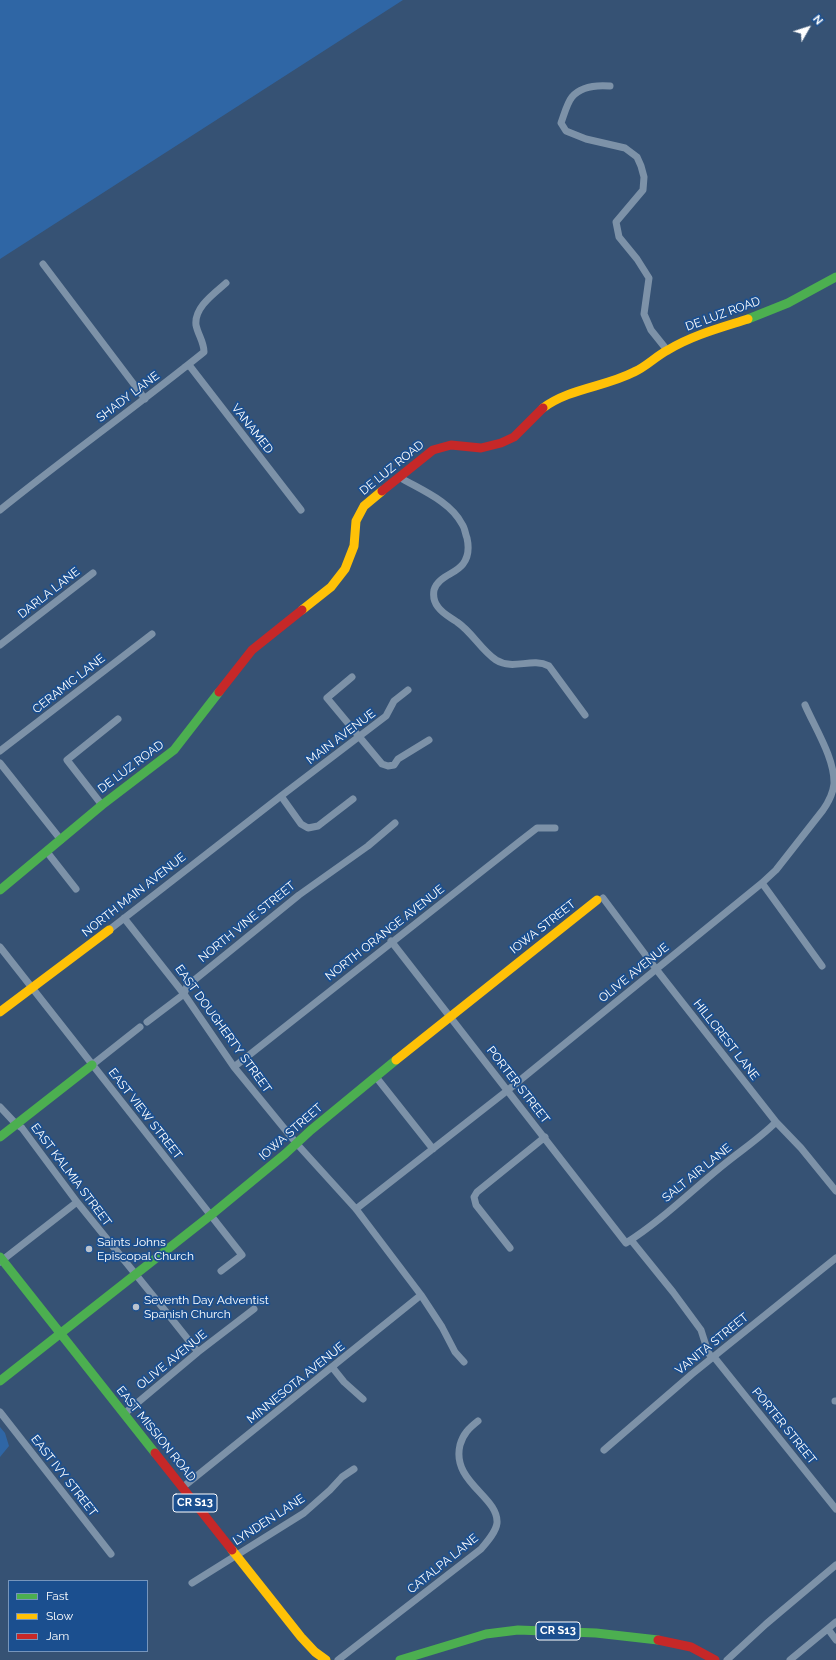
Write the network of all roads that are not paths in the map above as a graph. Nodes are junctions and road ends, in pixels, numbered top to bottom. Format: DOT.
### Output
graph roads {
  1 [pos="610,86"];
  2 [pos="43,264"];
  3 [pos="836,277"];
  4 [pos="226,283"];
  5 [pos="667,350"];
  6 [pos="185,367"];
  7 [pos="145,399"];
  8 [pos="399,477"];
  9 [pos="0,510"];
  10 [pos="301,510"];
  11 [pos="93,573"];
  12 [pos="152,634"];
  13 [pos="0,645"];
  14 [pos="352,677"];
  15 [pos="408,690"];
  16 [pos="805,705"];
  17 [pos="585,715"];
  18 [pos="118,719"];
  19 [pos="359,736"];
  20 [pos="429,740"];
  21 [pos="0,751"];
  22 [pos="0,763"];
  23 [pos="281,796"];
  24 [pos="353,799"];
  25 [pos="102,805"];
  26 [pos="395,823"];
  27 [pos="555,828"];
  28 [pos="61,840"];
  29 [pos="46,852"];
  30 [pos="762,883"];
  31 [pos="76,889"];
  32 [pos="0,890"];
  33 [pos="600,899"];
  34 [pos="124,918"];
  35 [pos="109,930"];
  36 [pos="391,941"];
  37 [pos="0,947"];
  38 [pos="822,966"];
  39 [pos="656,969"];
  40 [pos="31,987"];
  41 [pos="184,994"];
  42 [pos="0,1012"];
  43 [pos="450,1016"];
  44 [pos="146,1022"];
  45 [pos="140,1027"];
  46 [pos="92,1065"];
  47 [pos="234,1067"];
  48 [pos="376,1077"];
  49 [pos="508,1090"];
  50 [pos="0,1107"];
  51 [pos="776,1122"];
  52 [pos="16,1124"];
  53 [pos="0,1137"];
  54 [pos="545,1137"];
  55 [pos="297,1144"];
  56 [pos="432,1150"];
  57 [pos="836,1191"];
  58 [pos="77,1202"];
  59 [pos="356,1209"];
  60 [pos="211,1215"];
  61 [pos="629,1241"];
  62 [pos="510,1248"];
  63 [pos="836,1258"];
  64 [pos="1,1260"];
  65 [pos="221,1271"];
  66 [pos="136,1275"];
  67 [pos="421,1295"];
  68 [pos="254,1309"];
  69 [pos="61,1333"];
  70 [pos="198,1352"];
  71 [pos="713,1358"];
  72 [pos="464,1362"];
  73 [pos="332,1367"];
  74 [pos="0,1381"];
  75 [pos="363,1399"];
  76 [pos="0,1412"];
  77 [pos="124,1414"];
  78 [pos="478,1421"];
  79 [pos="604,1450"];
  80 [pos="354,1469"];
  81 [pos="183,1487"];
  82 [pos="836,1509"];
  83 [pos="110,1554"];
  84 [pos="236,1554"];
  85 [pos="836,1565"];
  86 [pos="192,1583"];
  87 [pos="836,1622"];
  88 [pos="828,1629"];
  89 [pos="301,1637"];
  90 [pos="836,1640"];
  91 [pos="314,1660"];
  92 [pos="326,1660"];
  93 [pos="338,1660"];
  94 [pos="400,1660"];
  95 [pos="715,1660"];
  96 [pos="727,1660"];
  97 [pos="790,1660"];
  1 -- 5 [label="street"];
  2 -- 7 [label="street"];
  3 -- 5 [label="main road, DE LUZ ROAD"];
  4 -- 6 [label="street, SHADY LANE"];
  5 -- 8 [label="main road, DE LUZ ROAD"];
  6 -- 7 [label="street, SHADY LANE"];
  6 -- 10 [label="street, VANAMED"];
  7 -- 9 [label="street, SHADY LANE"];
  8 -- 17 [label="street"];
  8 -- 25 [label="main road, DE LUZ ROAD"];
  11 -- 13 [label="street, DARLA LANE"];
  12 -- 21 [label="street, CERAMIC LANE"];
  14 -- 19 [label="street"];
  15 -- 19 [label="street, MAIN AVENUE"];
  16 -- 30 [label="street, OLIVE AVENUE"];
  18 -- 25 [label="street"];
  19 -- 20 [label="street"];
  19 -- 23 [label="street, MAIN AVENUE"];
  22 -- 28 [label="street"];
  23 -- 24 [label="street"];
  23 -- 34 [label="street, NORTH MAIN AVENUE"];
  25 -- 28 [label="main road, DE LUZ ROAD"];
  26 -- 41 [label="street, NORTH VINE STREET"];
  27 -- 36 [label="street, NORTH ORANGE AVENUE"];
  28 -- 29 [label="main road, DE LUZ ROAD"];
  29 -- 31 [label="street"];
  29 -- 32 [label="main road, DE LUZ ROAD"];
  30 -- 38 [label="street"];
  30 -- 39 [label="street, OLIVE AVENUE"];
  33 -- 39 [label="street, HILLCREST LANE"];
  33 -- 43 [label="main road, IOWA STREET"];
  34 -- 35 [label="street, NORTH MAIN AVENUE"];
  34 -- 41 [label="street, EAST DOUGHERTY STREET"];
  35 -- 40 [label="main road, NORTH MAIN AVENUE"];
  36 -- 43 [label="street, PORTER STREET"];
  36 -- 47 [label="street, NORTH ORANGE AVENUE"];
  37 -- 40 [label="street, EAST VIEW STREET"];
  39 -- 49 [label="street, OLIVE AVENUE"];
  39 -- 51 [label="street, HILLCREST LANE"];
  40 -- 42 [label="main road, NORTH MAIN AVENUE"];
  40 -- 46 [label="street, EAST VIEW STREET"];
  41 -- 44 [label="street, NORTH VINE STREET"];
  41 -- 47 [label="street, EAST DOUGHERTY STREET"];
  43 -- 48 [label="main road, IOWA STREET"];
  43 -- 49 [label="street, PORTER STREET"];
  45 -- 46 [label="street"];
  46 -- 52 [label="main road"];
  46 -- 60 [label="street, EAST VIEW STREET"];
  47 -- 55 [label="street, EAST DOUGHERTY STREET"];
  48 -- 55 [label="main road, IOWA STREET"];
  48 -- 56 [label="street"];
  49 -- 54 [label="street, PORTER STREET"];
  49 -- 56 [label="street, OLIVE AVENUE"];
  50 -- 52 [label="street, EAST KALMIA STREET"];
  51 -- 57 [label="street, HILLCREST LANE"];
  51 -- 61 [label="street, SALT AIR LANE"];
  52 -- 53 [label="main road"];
  52 -- 58 [label="street, EAST KALMIA STREET"];
  54 -- 61 [label="street, PORTER STREET"];
  54 -- 62 [label="street"];
  55 -- 59 [label="street, EAST DOUGHERTY STREET"];
  55 -- 60 [label="main road, IOWA STREET"];
  56 -- 59 [label="street, OLIVE AVENUE"];
  58 -- 64 [label="street"];
  58 -- 66 [label="street, EAST KALMIA STREET"];
  59 -- 67 [label="street, EAST DOUGHERTY STREET"];
  60 -- 65 [label="street, EAST VIEW STREET"];
  60 -- 66 [label="main road, IOWA STREET"];
  61 -- 71 [label="street, PORTER STREET"];
  63 -- 71 [label="street, VANITA STREET"];
  64 -- 69 [label="main road, EAST MISSION ROAD / CR S13"];
  66 -- 69 [label="main road, IOWA STREET"];
  66 -- 70 [label="street, EAST KALMIA STREET"];
  67 -- 72 [label="street, EAST DOUGHERTY STREET"];
  67 -- 73 [label="street, MINNESOTA AVENUE"];
  68 -- 70 [label="street, OLIVE AVENUE"];
  69 -- 74 [label="main road, IOWA STREET"];
  69 -- 77 [label="main road, EAST MISSION ROAD / CR S13"];
  70 -- 77 [label="street, OLIVE AVENUE"];
  71 -- 79 [label="street, VANITA STREET"];
  71 -- 82 [label="street, PORTER STREET"];
  73 -- 75 [label="street"];
  73 -- 81 [label="street, MINNESOTA AVENUE"];
  76 -- 83 [label="street, EAST IVY STREET"];
  77 -- 81 [label="main road, EAST MISSION ROAD / CR S13"];
  78 -- 93 [label="street, CATALPA LANE"];
  80 -- 84 [label="street, LYNDEN LANE"];
  81 -- 84 [label="main road, EAST MISSION ROAD / CR S13"];
  84 -- 86 [label="street, LYNDEN LANE"];
  84 -- 89 [label="main road, EAST MISSION ROAD / CR S13"];
  85 -- 96 [label="street"];
  87 -- 88 [label="street"];
  88 -- 90 [label="street"];
  88 -- 97 [label="street"];
  89 -- 91 [label="main road"];
  89 -- 92 [label="main road, EAST MISSION ROAD / CR S13"];
  94 -- 95 [label="main road, CR S13"];
}
